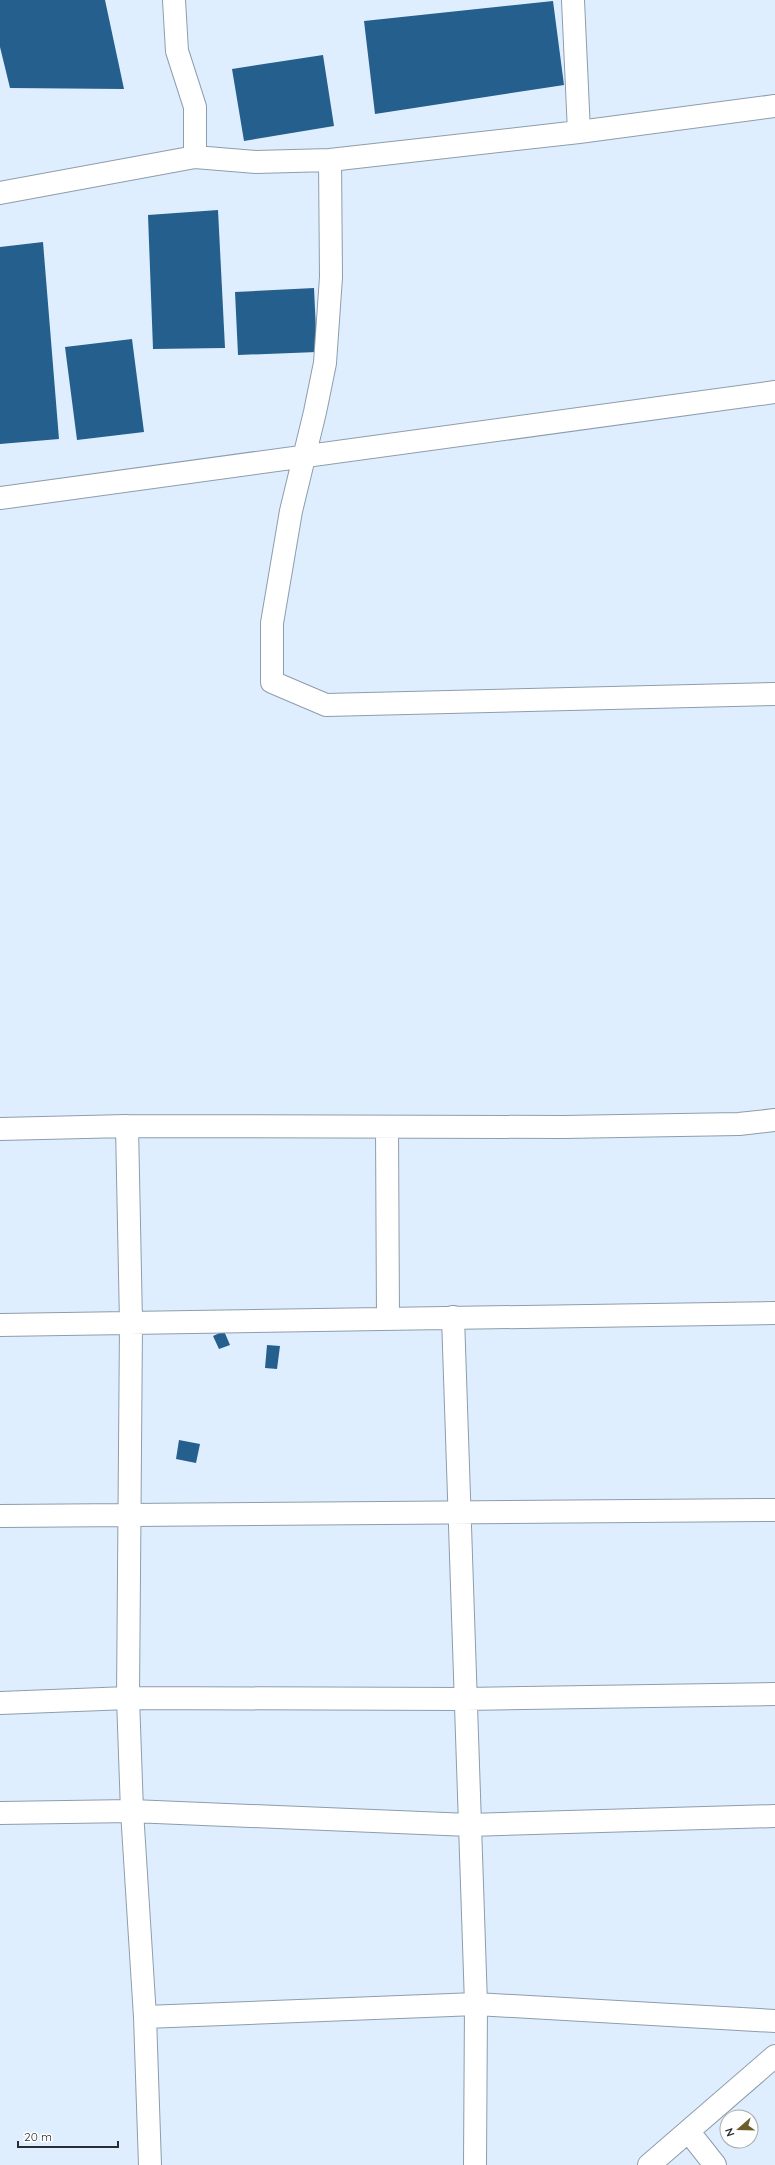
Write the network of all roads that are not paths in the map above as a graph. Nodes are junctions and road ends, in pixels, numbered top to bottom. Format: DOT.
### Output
graph roads {
  1 [pos="174,0"];
  2 [pos="573,0"];
  3 [pos="775,106"];
  4 [pos="579,132"];
  5 [pos="196,157"];
  6 [pos="330,160"];
  7 [pos="0,193"];
  8 [pos="775,392"];
  9 [pos="304,458"];
  10 [pos="0,498"];
  11 [pos="775,694"];
  12 [pos="775,1120"];
  13 [pos="127,1126"];
  14 [pos="387,1127"];
  15 [pos="0,1129"];
  16 [pos="775,1313"];
  17 [pos="453,1317"];
  18 [pos="388,1318"];
  19 [pos="131,1323"];
  20 [pos="0,1325"];
  21 [pos="775,1510"];
  22 [pos="460,1513"];
  23 [pos="130,1515"];
  24 [pos="0,1516"];
  25 [pos="775,1694"];
  26 [pos="128,1698"];
  27 [pos="466,1699"];
  28 [pos="0,1703"];
  29 [pos="132,1811"];
  30 [pos="0,1813"];
  31 [pos="775,1816"];
  32 [pos="470,1825"];
  33 [pos="476,2004"];
  34 [pos="145,2018"];
  35 [pos="775,2021"];
  36 [pos="775,2056"];
  37 [pos="689,2132"];
  38 [pos="150,2165"];
  39 [pos="475,2165"];
  40 [pos="650,2165"];
  41 [pos="715,2165"];
  1 -- 5 [label="street"];
  2 -- 4 [label="street"];
  3 -- 4 [label="street"];
  4 -- 6 [label="street"];
  5 -- 6 [label="street"];
  5 -- 7 [label="street"];
  6 -- 9 [label="street"];
  8 -- 9 [label="street"];
  9 -- 10 [label="street"];
  9 -- 11 [label="street"];
  12 -- 14 [label="street"];
  13 -- 14 [label="street"];
  13 -- 15 [label="street"];
  13 -- 19 [label="street"];
  14 -- 18 [label="street"];
  16 -- 17 [label="street"];
  17 -- 18 [label="street"];
  17 -- 22 [label="street"];
  18 -- 19 [label="street"];
  19 -- 20 [label="street"];
  19 -- 23 [label="street"];
  21 -- 22 [label="street"];
  22 -- 23 [label="street"];
  22 -- 27 [label="street"];
  23 -- 24 [label="street"];
  23 -- 26 [label="street"];
  25 -- 27 [label="street"];
  26 -- 27 [label="street"];
  26 -- 28 [label="street"];
  26 -- 29 [label="street"];
  27 -- 32 [label="street"];
  29 -- 30 [label="street"];
  29 -- 32 [label="street"];
  29 -- 34 [label="street"];
  31 -- 32 [label="street"];
  32 -- 33 [label="street"];
  33 -- 34 [label="street"];
  33 -- 35 [label="street"];
  33 -- 39 [label="street"];
  34 -- 38 [label="street"];
  36 -- 37 [label="street"];
  37 -- 40 [label="street"];
  37 -- 41 [label="street"];
}
